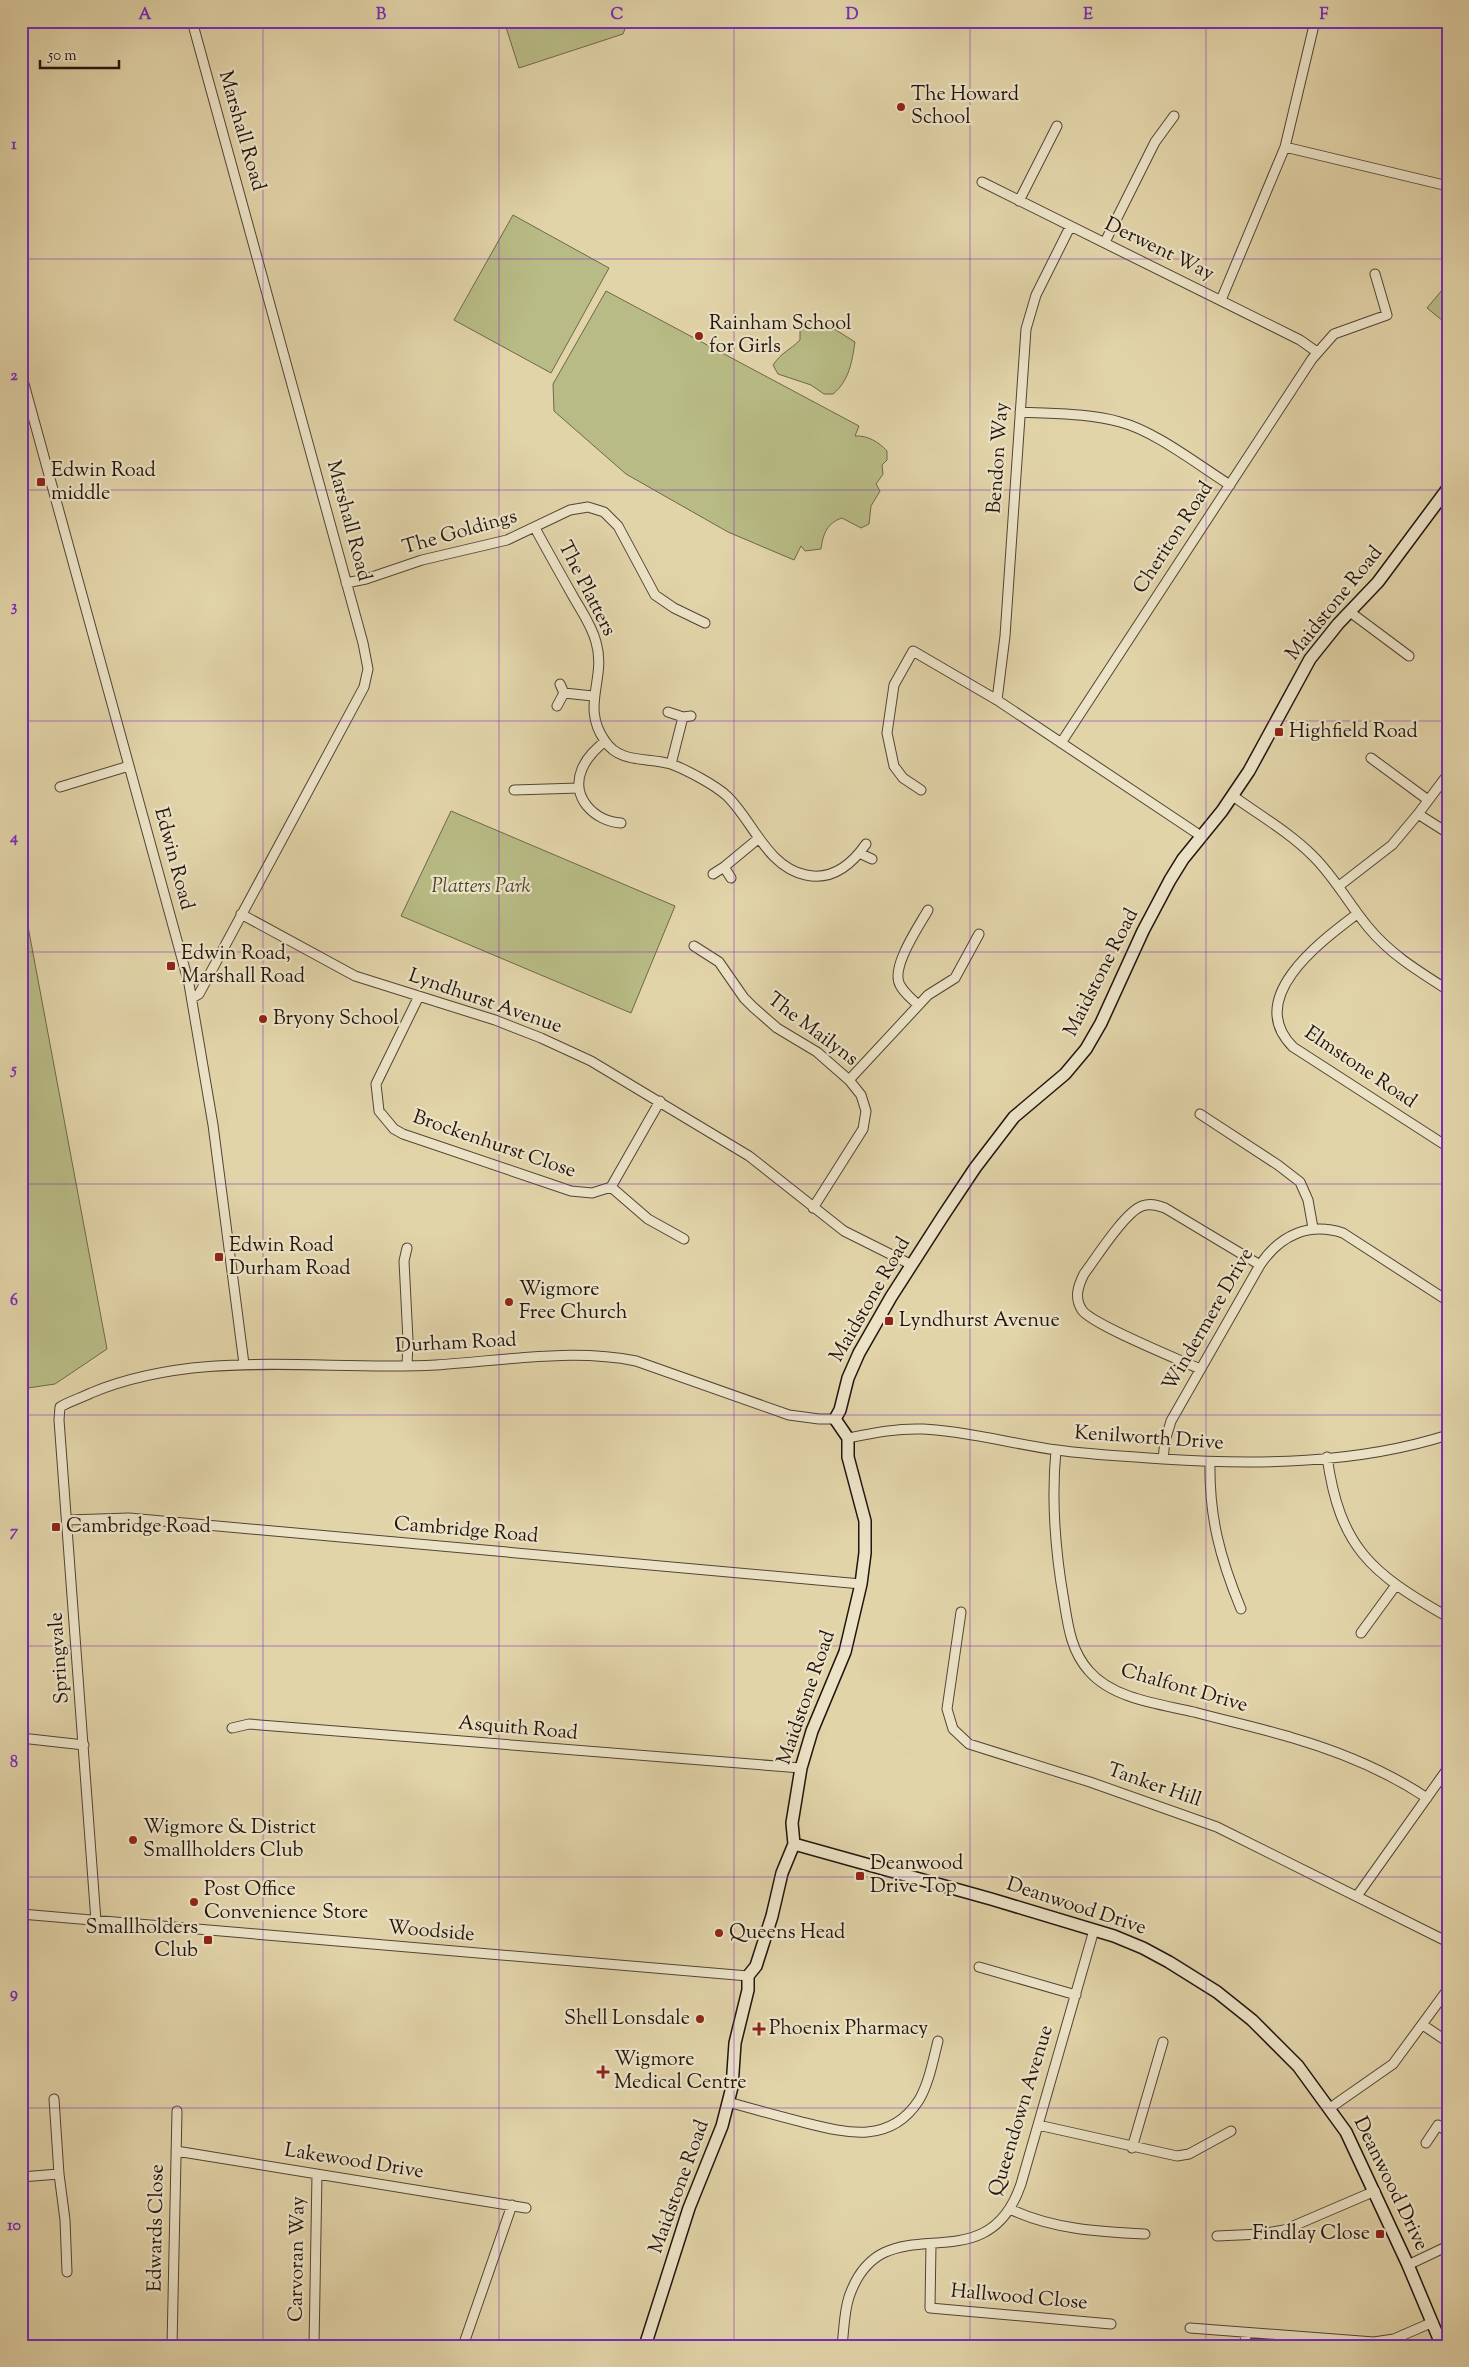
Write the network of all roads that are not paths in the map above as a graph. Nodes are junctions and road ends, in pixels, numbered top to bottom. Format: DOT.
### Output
graph roads {
  1 [pos="192,21"];
  2 [pos="1315,21"];
  3 [pos="1174,116"];
  4 [pos="1057,126"];
  5 [pos="1285,147"];
  6 [pos="982,182"];
  7 [pos="1448,186"];
  8 [pos="1019,201"];
  9 [pos="1070,226"];
  10 [pos="1104,242"];
  11 [pos="1375,274"];
  12 [pos="1221,300"];
  13 [pos="1318,352"];
  14 [pos="21,373"];
  15 [pos="1020,412"];
  16 [pos="1230,485"];
  17 [pos="1447,492"];
  18 [pos="536,528"];
  19 [pos="346,583"];
  20 [pos="1350,612"];
  21 [pos="705,624"];
  22 [pos="1409,656"];
  23 [pos="593,696"];
  24 [pos="997,700"];
  25 [pos="557,706"];
  26 [pos="668,712"];
  27 [pos="605,741"];
  28 [pos="1061,743"];
  29 [pos="1371,758"];
  30 [pos="671,764"];
  31 [pos="129,766"];
  32 [pos="1448,774"];
  33 [pos="60,787"];
  34 [pos="580,788"];
  35 [pos="514,790"];
  36 [pos="921,790"];
  37 [pos="1233,796"];
  38 [pos="1428,800"];
  39 [pos="1418,814"];
  40 [pos="621,823"];
  41 [pos="1448,833"];
  42 [pos="1201,836"];
  43 [pos="759,838"];
  44 [pos="866,844"];
  45 [pos="859,853"];
  46 [pos="872,859"];
  47 [pos="724,867"];
  48 [pos="713,874"];
  49 [pos="731,878"];
  50 [pos="1339,886"];
  51 [pos="928,910"];
  52 [pos="241,914"];
  53 [pos="1357,914"];
  54 [pos="979,934"];
  55 [pos="694,946"];
  56 [pos="1448,990"];
  57 [pos="419,996"];
  58 [pos="192,998"];
  59 [pos="918,1005"];
  60 [pos="849,1080"];
  61 [pos="660,1101"];
  62 [pos="1200,1114"];
  63 [pos="1448,1147"];
  64 [pos="611,1187"];
  65 [pos="813,1208"];
  66 [pos="1313,1228"];
  67 [pos="684,1239"];
  68 [pos="407,1248"];
  69 [pos="1260,1264"];
  70 [pos="912,1266"];
  71 [pos="1448,1301"];
  72 [pos="244,1364"];
  73 [pos="407,1366"];
  74 [pos="1200,1369"];
  75 [pos="73,1401"];
  76 [pos="835,1419"];
  77 [pos="1448,1435"];
  78 [pos="848,1438"];
  79 [pos="1056,1450"];
  80 [pos="1327,1457"];
  81 [pos="1163,1459"];
  82 [pos="1210,1462"];
  83 [pos="67,1520"];
  84 [pos="861,1584"];
  85 [pos="1396,1585"];
  86 [pos="1241,1609"];
  87 [pos="961,1612"];
  88 [pos="1448,1617"];
  89 [pos="1361,1633"];
  90 [pos="232,1728"];
  91 [pos="21,1738"];
  92 [pos="84,1745"];
  93 [pos="801,1768"];
  94 [pos="1448,1768"];
  95 [pos="1427,1798"];
  96 [pos="794,1844"];
  97 [pos="1357,1896"];
  98 [pos="21,1914"];
  99 [pos="96,1920"];
  100 [pos="1094,1930"];
  101 [pos="1448,1942"];
  102 [pos="979,1967"];
  103 [pos="748,1976"];
  104 [pos="1448,1989"];
  105 [pos="1076,1995"];
  106 [pos="1422,2025"];
  107 [pos="938,2042"];
  108 [pos="1162,2042"];
  109 [pos="1448,2042"];
  110 [pos="54,2099"];
  111 [pos="728,2102"];
  112 [pos="1330,2108"];
  113 [pos="177,2111"];
  114 [pos="1038,2125"];
  115 [pos="1231,2131"];
  116 [pos="1448,2132"];
  117 [pos="1426,2143"];
  118 [pos="1132,2148"];
  119 [pos="176,2151"];
  120 [pos="59,2174"];
  121 [pos="317,2174"];
  122 [pos="21,2177"];
  123 [pos="1374,2191"];
  124 [pos="512,2205"];
  125 [pos="526,2208"];
  126 [pos="1010,2209"];
  127 [pos="1145,2234"];
  128 [pos="1217,2236"];
  129 [pos="931,2244"];
  130 [pos="1448,2246"];
  131 [pos="1408,2264"];
  132 [pos="67,2272"];
  133 [pos="1432,2322"];
  134 [pos="1111,2324"];
  135 [pos="1190,2328"];
  136 [pos="1246,2333"];
  137 [pos="1374,2344"];
  138 [pos="172,2346"];
  139 [pos="314,2346"];
  140 [pos="463,2346"];
  141 [pos="645,2346"];
  142 [pos="842,2346"];
  143 [pos="1245,2346"];
  144 [pos="1442,2346"];
  1 -- 19 [label="street, Marshall Road"];
  2 -- 5 [label="street"];
  3 -- 10 [label="street"];
  4 -- 8 [label="street"];
  5 -- 7 [label="street"];
  5 -- 12 [label="street"];
  6 -- 8 [label="street, Derwent Way"];
  8 -- 9 [label="street, Derwent Way"];
  9 -- 10 [label="street, Derwent Way"];
  9 -- 15 [label="street, Bendon Way"];
  10 -- 12 [label="street, Derwent Way"];
  11 -- 13 [label="street, Cheriton Road"];
  12 -- 13 [label="street, Derwent Way"];
  13 -- 16 [label="street, Cheriton Road"];
  14 -- 31 [label="street, Edwin Road"];
  15 -- 16 [label="street"];
  15 -- 24 [label="street, Bendon Way"];
  16 -- 28 [label="street, Cheriton Road"];
  17 -- 20 [label="street, Maidstone Road"];
  18 -- 19 [label="street, The Goldings"];
  18 -- 21 [label="street, The Goldings"];
  18 -- 23 [label="street, The Platters"];
  19 -- 52 [label="street, Marshall Road"];
  20 -- 22 [label="street"];
  20 -- 37 [label="street, Maidstone Road"];
  23 -- 25 [label="street"];
  23 -- 27 [label="street, The Platters"];
  24 -- 28 [label="street"];
  24 -- 36 [label="street"];
  26 -- 30 [label="street"];
  27 -- 30 [label="street, The Platters"];
  27 -- 34 [label="street"];
  28 -- 42 [label="street"];
  29 -- 38 [label="street"];
  30 -- 43 [label="street, The Platters"];
  31 -- 33 [label="street"];
  31 -- 58 [label="street, Edwin Road"];
  32 -- 38 [label="street"];
  34 -- 35 [label="street"];
  34 -- 40 [label="street"];
  37 -- 42 [label="street, Maidstone Road"];
  37 -- 50 [label="street"];
  38 -- 39 [label="street"];
  39 -- 41 [label="street"];
  39 -- 50 [label="street"];
  42 -- 70 [label="street, Maidstone Road"];
  43 -- 45 [label="street, The Platters"];
  43 -- 47 [label="street"];
  44 -- 45 [label="street, The Platters"];
  45 -- 46 [label="street"];
  47 -- 48 [label="street"];
  47 -- 49 [label="street"];
  50 -- 53 [label="street"];
  51 -- 59 [label="street"];
  52 -- 57 [label="street, Lyndhurst Avenue"];
  52 -- 58 [label="street, Marshall Road"];
  53 -- 56 [label="street"];
  53 -- 63 [label="street, Elmstone Road"];
  54 -- 59 [label="street"];
  55 -- 60 [label="street, The Mailyns"];
  57 -- 61 [label="street, Lyndhurst Avenue"];
  57 -- 64 [label="street, Brockenhurst Close"];
  58 -- 72 [label="street, Edwin Road"];
  59 -- 60 [label="street"];
  60 -- 65 [label="street, The Mailyns"];
  61 -- 64 [label="street"];
  61 -- 65 [label="street, Lyndhurst Avenue"];
  62 -- 66 [label="street"];
  64 -- 67 [label="street"];
  65 -- 70 [label="street, Lyndhurst Avenue"];
  66 -- 69 [label="street, Windermere Drive"];
  66 -- 71 [label="street, Windermere Drive"];
  68 -- 73 [label="street"];
  69 -- 74 [label="street, Windermere Drive"];
  69 -- 74 [label="street"];
  70 -- 76 [label="street, Maidstone Road"];
  72 -- 73 [label="street, Durham Road"];
  72 -- 75 [label="street, Durham Road"];
  73 -- 76 [label="street, Durham Road"];
  74 -- 81 [label="street, Windermere Drive"];
  75 -- 83 [label="street, Springvale"];
  76 -- 78 [label="street"];
  77 -- 80 [label="street, Kenilworth Drive"];
  78 -- 79 [label="street, Kenilworth Drive"];
  78 -- 84 [label="street, Maidstone Road"];
  79 -- 81 [label="street, Kenilworth Drive"];
  79 -- 95 [label="street, Chalfont Drive"];
  80 -- 82 [label="street, Kenilworth Drive"];
  80 -- 85 [label="street"];
  81 -- 82 [label="street, Kenilworth Drive"];
  82 -- 86 [label="street"];
  83 -- 84 [label="street, Cambridge Road"];
  83 -- 92 [label="street, Springvale"];
  84 -- 93 [label="street, Maidstone Road"];
  85 -- 88 [label="street"];
  85 -- 89 [label="street"];
  87 -- 97 [label="street, Tanker Hill"];
  90 -- 93 [label="street, Asquith Road"];
  91 -- 92 [label="street"];
  92 -- 99 [label="street, Springvale"];
  93 -- 96 [label="street, Maidstone Road"];
  94 -- 95 [label="street"];
  95 -- 97 [label="street"];
  96 -- 100 [label="street, Deanwood Drive"];
  96 -- 103 [label="street, Maidstone Road"];
  97 -- 101 [label="street, Tanker Hill"];
  98 -- 99 [label="street, Woodside"];
  99 -- 103 [label="street, Woodside"];
  100 -- 105 [label="street, Queendown Avenue"];
  100 -- 112 [label="street, Deanwood Drive"];
  102 -- 105 [label="street"];
  103 -- 111 [label="street, Maidstone Road"];
  104 -- 106 [label="street"];
  105 -- 114 [label="street, Queendown Avenue"];
  106 -- 109 [label="street"];
  106 -- 112 [label="street"];
  107 -- 111 [label="street"];
  108 -- 118 [label="street"];
  110 -- 120 [label="street"];
  111 -- 141 [label="street, Maidstone Road"];
  112 -- 123 [label="street, Deanwood Drive"];
  113 -- 119 [label="street, Edwards Close"];
  114 -- 118 [label="street"];
  114 -- 126 [label="street, Queendown Avenue"];
  115 -- 118 [label="street"];
  116 -- 117 [label="street"];
  119 -- 121 [label="street, Lakewood Drive"];
  119 -- 138 [label="street, Edwards Close"];
  120 -- 122 [label="street"];
  120 -- 132 [label="street"];
  121 -- 124 [label="street, Lakewood Drive"];
  121 -- 139 [label="street, Carvoran Way"];
  123 -- 128 [label="street"];
  123 -- 131 [label="street, Deanwood Drive"];
  124 -- 125 [label="street, Lakewood Drive"];
  124 -- 140 [label="street"];
  126 -- 127 [label="street"];
  126 -- 129 [label="street, Queendown Avenue"];
  129 -- 134 [label="street, Hallwood Close"];
  129 -- 142 [label="street, Queendown Avenue"];
  130 -- 131 [label="street"];
  131 -- 133 [label="street, Deanwood Drive"];
  133 -- 137 [label="street"];
  133 -- 144 [label="street, Deanwood Drive"];
  135 -- 136 [label="street"];
  136 -- 137 [label="street"];
  136 -- 143 [label="street"];
}
